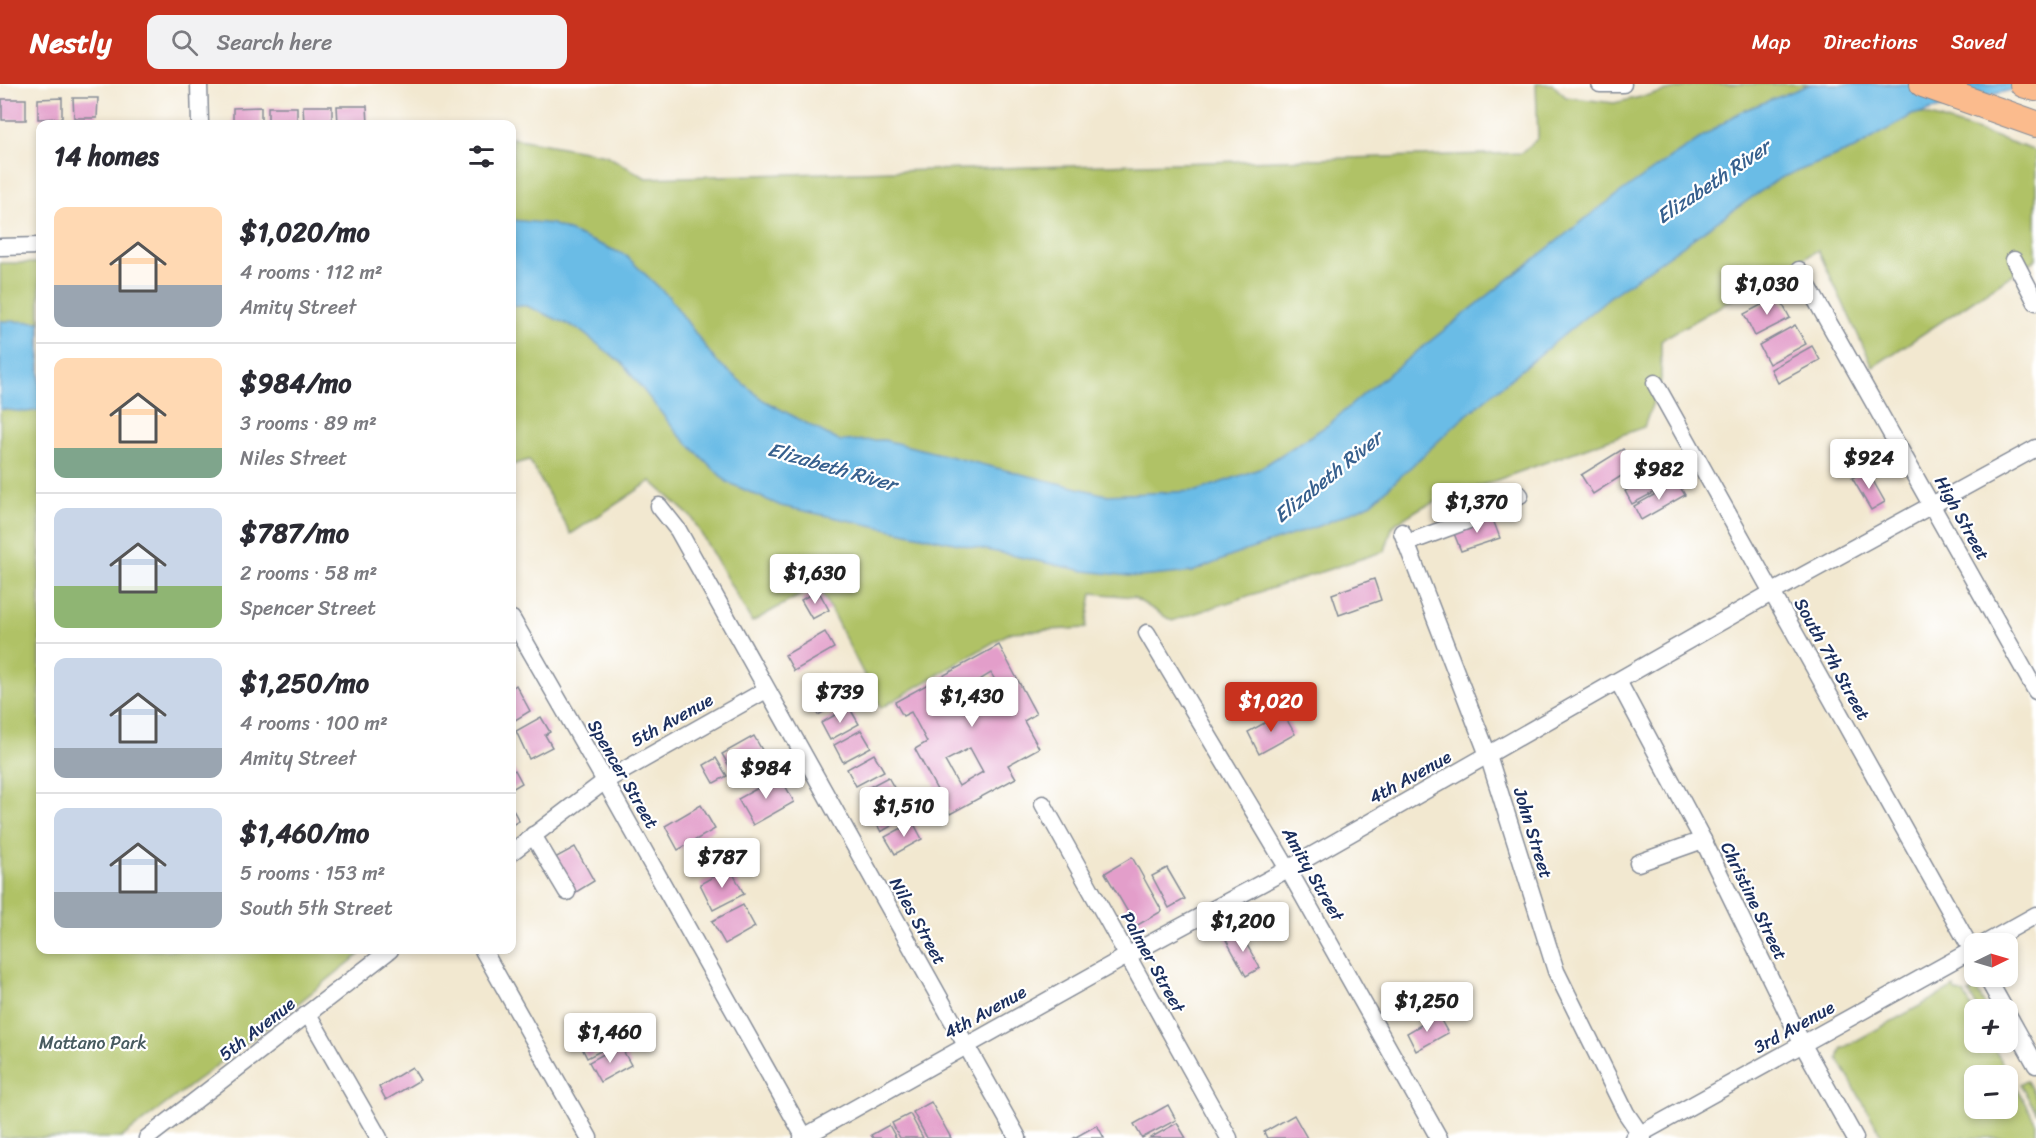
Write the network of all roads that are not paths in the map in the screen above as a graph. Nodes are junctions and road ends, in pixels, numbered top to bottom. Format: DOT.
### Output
graph roads {
  1 [pos="199,84"];
  2 [pos="1600,84"];
  3 [pos="1623,84"];
  4 [pos="1923,84"];
  5 [pos="2024,84"];
  6 [pos="2036,88"];
  7 [pos="200,120"];
  8 [pos="2036,124"];
  9 [pos="0,246"];
  10 [pos="36,246"];
  11 [pos="2014,260"];
  12 [pos="1799,270"];
  13 [pos="2036,302"];
  14 [pos="1656,383"];
  15 [pos="2036,448"];
  16 [pos="1520,495"];
  17 [pos="1932,504"];
  18 [pos="659,506"];
  19 [pos="1773,592"];
  20 [pos="516,626"];
  21 [pos="1147,633"];
  22 [pos="1618,681"];
  23 [pos="766,690"];
  24 [pos="2036,691"];
  25 [pos="1488,755"];
  26 [pos="605,781"];
  27 [pos="1043,804"];
  28 [pos="533,835"];
  29 [pos="1702,840"];
  30 [pos="516,849"];
  31 [pos="1638,863"];
  32 [pos="1288,869"];
  33 [pos="567,892"];
  34 [pos="2036,915"];
  35 [pos="1967,933"];
  36 [pos="2004,933"];
  37 [pos="385,954"];
  38 [pos="485,954"];
  39 [pos="1127,956"];
  40 [pos="1964,956"];
  41 [pos="308,1014"];
  42 [pos="2018,1033"];
  43 [pos="966,1045"];
  44 [pos="1803,1045"];
  45 [pos="2036,1065"];
  46 [pos="1639,1137"];
  47 [pos="147,1138"];
  48 [pos="380,1138"];
  49 [pos="589,1138"];
  50 [pos="804,1138"];
  51 [pos="1018,1138"];
  52 [pos="1229,1138"];
  53 [pos="1439,1138"];
  54 [pos="1855,1138"];
  1 -- 7 [label="street"];
  2 -- 3 [label="street"];
  4 -- 8 [label="highway"];
  5 -- 6 [label="highway"];
  9 -- 10 [label="street"];
  11 -- 13 [label="street"];
  12 -- 17 [label="street, High Street"];
  14 -- 19 [label="street, South 7th Street"];
  15 -- 17 [label="street, 4th Avenue"];
  16 -- 25 [label="street, John Street"];
  17 -- 19 [label="street, 4th Avenue"];
  17 -- 24 [label="street, High Street"];
  18 -- 23 [label="street, Niles Street"];
  19 -- 22 [label="street, 4th Avenue"];
  19 -- 35 [label="street, South 7th Street"];
  20 -- 26 [label="street, Spencer Street"];
  21 -- 32 [label="street, Amity Street"];
  22 -- 25 [label="street, 4th Avenue"];
  22 -- 29 [label="street, Christine Street"];
  23 -- 26 [label="street, 5th Avenue"];
  23 -- 43 [label="street, Niles Street"];
  25 -- 32 [label="street, 4th Avenue"];
  25 -- 46 [label="street, John Street"];
  26 -- 28 [label="street, 5th Avenue"];
  26 -- 50 [label="street, Spencer Street"];
  27 -- 39 [label="street, Palmer Street"];
  28 -- 30 [label="street, 5th Avenue"];
  28 -- 33 [label="street"];
  29 -- 31 [label="street"];
  29 -- 44 [label="street, Christine Street"];
  32 -- 39 [label="street, 4th Avenue"];
  32 -- 53 [label="street, Amity Street"];
  34 -- 36 [label="street, 3rd Avenue"];
  37 -- 41 [label="street, 5th Avenue"];
  38 -- 49 [label="street"];
  39 -- 43 [label="street, 4th Avenue"];
  39 -- 52 [label="street, Palmer Street"];
  40 -- 44 [label="street, 3rd Avenue"];
  41 -- 47 [label="street, 5th Avenue"];
  41 -- 48 [label="street"];
  42 -- 45 [label="street"];
  43 -- 50 [label="street, 4th Avenue"];
  43 -- 51 [label="street, Niles Street"];
  44 -- 46 [label="street, 3rd Avenue"];
  44 -- 54 [label="street, Christine Street"];
}
